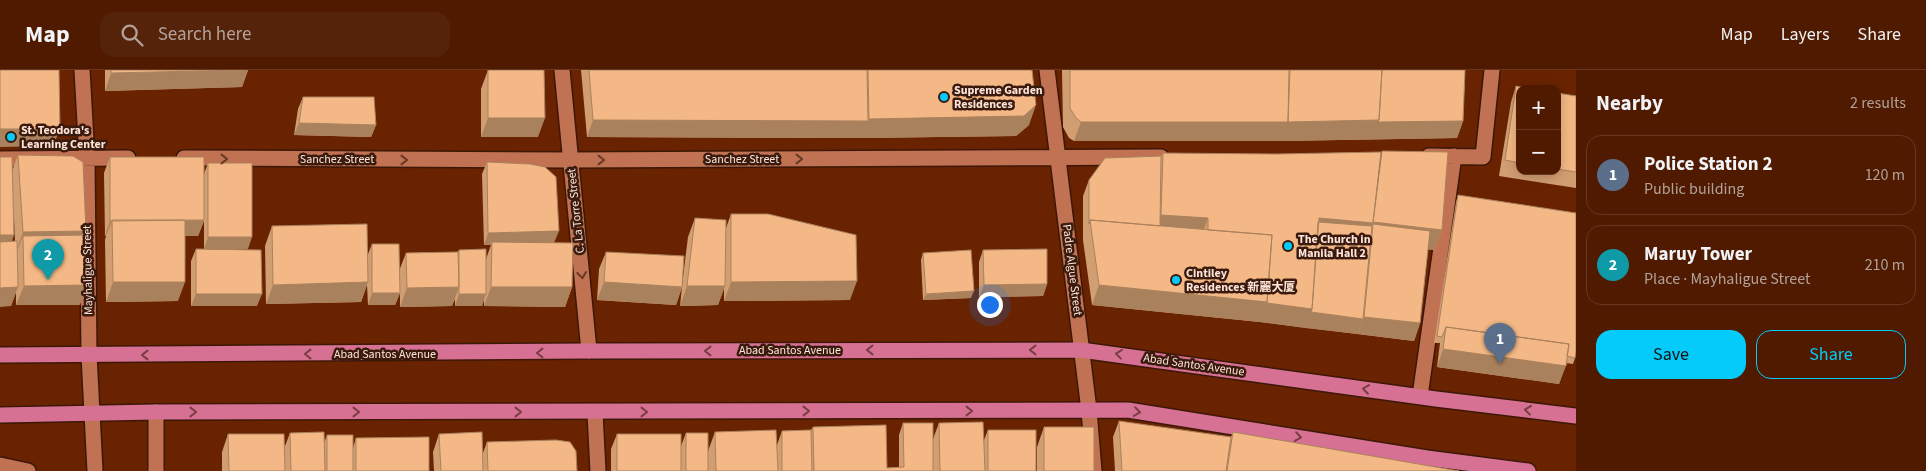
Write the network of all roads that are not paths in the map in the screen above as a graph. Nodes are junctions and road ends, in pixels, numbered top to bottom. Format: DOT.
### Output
graph roads {
  1 [pos="82,70"];
  2 [pos="562,70"];
  3 [pos="1047,70"];
  4 [pos="1492,70"];
  5 [pos="1415,156"];
  6 [pos="1454,156"];
  7 [pos="1058,157"];
  8 [pos="1177,157"];
  9 [pos="87,158"];
  10 [pos="147,158"];
  11 [pos="166,158"];
  12 [pos="0,160"];
  13 [pos="571,160"];
  14 [pos="1081,350"];
  15 [pos="589,351"];
  16 [pos="0,355"];
  17 [pos="89,356"];
  18 [pos="1420,396"];
  19 [pos="1089,410"];
  20 [pos="156,412"];
  21 [pos="92,413"];
  22 [pos="595,413"];
  23 [pos="0,415"];
  24 [pos="1576,416"];
  25 [pos="0,466"];
  26 [pos="28,471"];
  27 [pos="94,471"];
  28 [pos="156,471"];
  29 [pos="598,471"];
  30 [pos="1094,471"];
  31 [pos="1528,471"];
  1 -- 9 [label="street, Mayhaligue Street"];
  2 -- 13 [label="street, C. La Torre Street"];
  3 -- 7 [label="street, Padre Algue Street"];
  4 -- 6 [label="street"];
  5 -- 6 [label="street"];
  6 -- 18 [label="street"];
  7 -- 8 [label="street, Sanchez Street"];
  13 -- 7 [label="street, Sanchez Street, one-way"];
  7 -- 14 [label="street, Padre Algue Street"];
  9 -- 10 [label="street"];
  9 -- 12 [label="street"];
  9 -- 17 [label="street, Mayhaligue Street"];
  11 -- 13 [label="street, Sanchez Street, one-way"];
  13 -- 15 [label="street, C. La Torre Street, one-way"];
  14 -- 15 [label="main road, Abad Santos Avenue, one-way"];
  18 -- 14 [label="main road, Abad Santos Avenue, one-way"];
  14 -- 19 [label="street, Padre Algue Street"];
  15 -- 17 [label="main road, Abad Santos Avenue, one-way"];
  16 -- 17 [label="main road, Abad Santos Avenue"];
  17 -- 21 [label="street, Mayhaligue Street"];
  24 -- 18 [label="main road, Abad Santos Avenue, one-way"];
  22 -- 19 [label="main road, one-way"];
  19 -- 30 [label="street, Padre Algue Street"];
  19 -- 31 [label="main road, one-way"];
  20 -- 21 [label="main road"];
  20 -- 22 [label="main road, one-way"];
  20 -- 28 [label="street"];
  21 -- 23 [label="main road"];
  21 -- 27 [label="street, Mayhaligue Street"];
  22 -- 29 [label="street"];
  25 -- 26 [label="street"];
}
